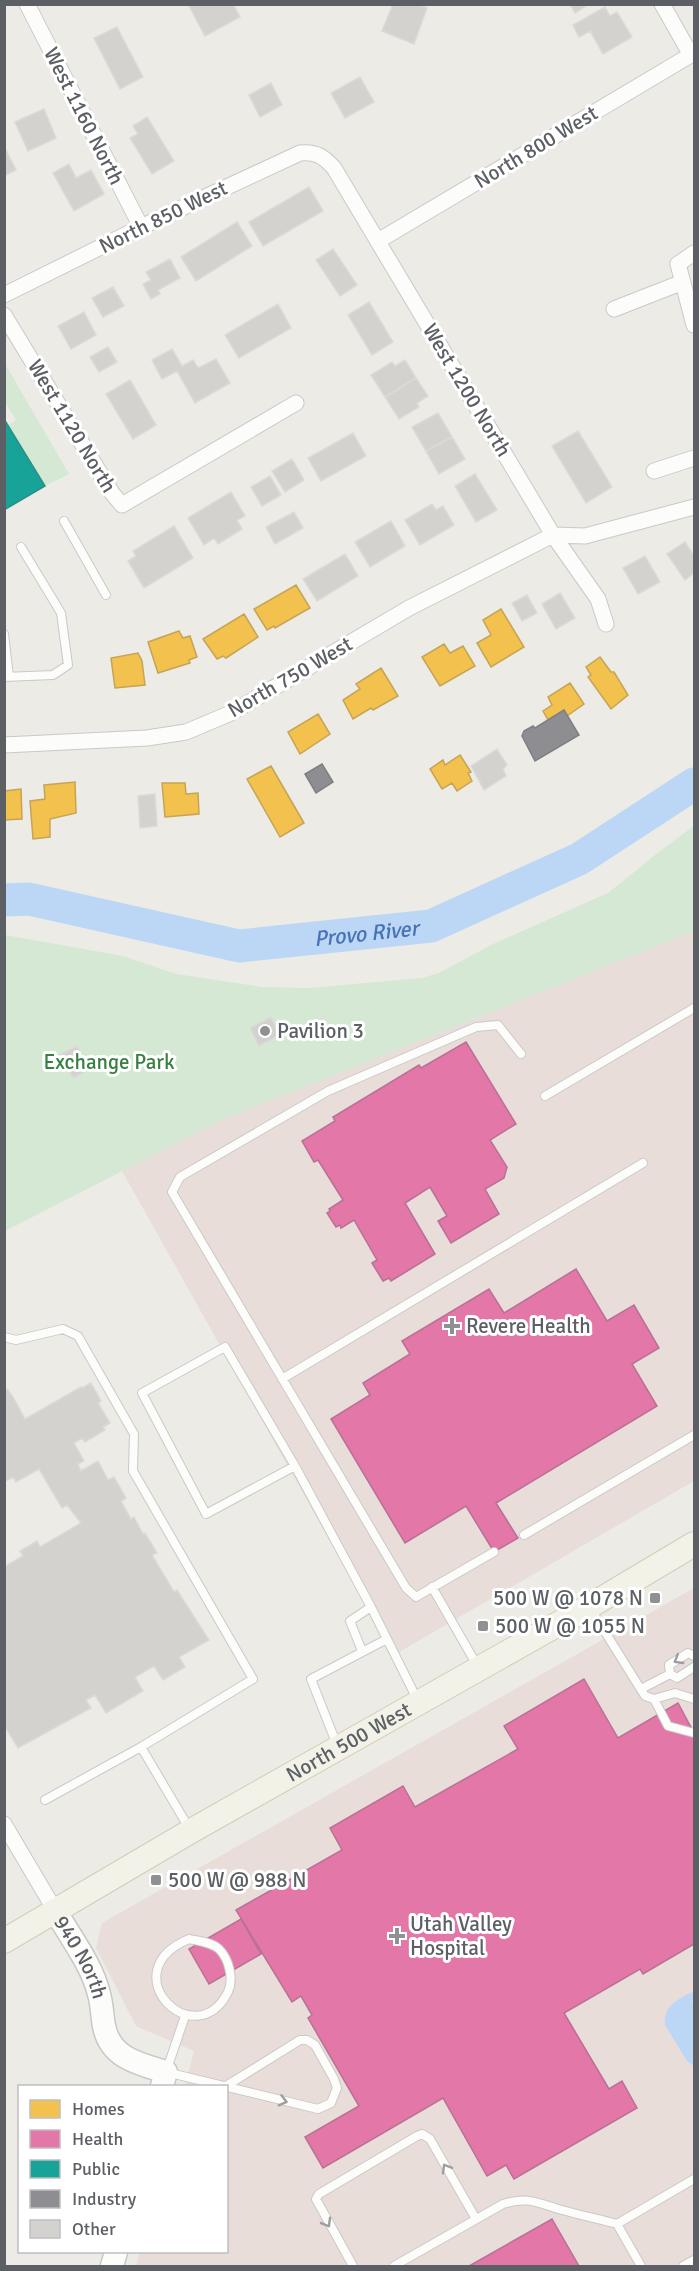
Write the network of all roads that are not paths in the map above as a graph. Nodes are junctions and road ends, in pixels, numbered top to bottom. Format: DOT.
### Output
graph roads {
  1 [pos="27,4"];
  2 [pos="662,4"];
  3 [pos="693,53"];
  4 [pos="324,157"];
  5 [pos="141,227"];
  6 [pos="378,241"];
  7 [pos="694,253"];
  8 [pos="683,282"];
  9 [pos="4,296"];
  10 [pos="614,309"];
  11 [pos="4,315"];
  12 [pos="694,325"];
  13 [pos="296,403"];
  14 [pos="694,458"];
  15 [pos="654,471"];
  16 [pos="694,507"];
  17 [pos="64,522"];
  18 [pos="553,535"];
  19 [pos="21,547"];
  20 [pos="106,595"];
  21 [pos="606,624"];
  22 [pos="4,634"];
  23 [pos="7,677"];
  24 [pos="4,745"];
  25 [pos="694,1008"];
  26 [pos="520,1054"];
  27 [pos="545,1096"];
  28 [pos="643,1163"];
  29 [pos="4,1337"];
  30 [pos="282,1379"];
  31 [pos="694,1435"];
  32 [pos="295,1466"];
  33 [pos="524,1535"];
  34 [pos="694,1544"];
  35 [pos="494,1552"];
  36 [pos="432,1587"];
  37 [pos="590,1606"];
  38 [pos="371,1607"];
  39 [pos="387,1639"];
  40 [pos="362,1651"];
  41 [pos="694,1656"];
  42 [pos="694,1667"];
  43 [pos="479,1669"];
  44 [pos="670,1674"];
  45 [pos="641,1689"];
  46 [pos="654,1699"];
  47 [pos="694,1699"];
  48 [pos="419,1702"];
  49 [pos="694,1733"];
  50 [pos="141,1747"];
  51 [pos="338,1748"];
  52 [pos="45,1800"];
  53 [pos="4,1824"];
  54 [pos="190,1831"];
  55 [pos="56,1912"];
  56 [pos="4,1941"];
  57 [pos="185,2016"];
  58 [pos="164,2079"];
  59 [pos="217,2085"];
  60 [pos="228,2085"];
  61 [pos="228,2086"];
  62 [pos="694,2179"];
  63 [pos="476,2219"];
  64 [pos="617,2224"];
  65 [pos="694,2260"];
  66 [pos="353,2266"];
  67 [pos="394,2266"];
  68 [pos="641,2266"];
  69 [pos="683,2266"];
  1 -- 5 [label="street, West 1160 North"];
  2 -- 3 [label="street"];
  3 -- 6 [label="street, North 800 West"];
  4 -- 5 [label="street, North 850 West"];
  4 -- 6 [label="street, West 1200 North"];
  5 -- 9 [label="street, North 850 West"];
  6 -- 18 [label="street, West 1200 North"];
  7 -- 8 [label="street"];
  8 -- 10 [label="street"];
  8 -- 12 [label="street"];
  11 -- 13 [label="street, West 1120 North"];
  14 -- 15 [label="street"];
  16 -- 18 [label="street"];
  17 -- 20 [label="lane"];
  18 -- 21 [label="street, West 1200 North"];
  18 -- 24 [label="street, North 750 West"];
  19 -- 23 [label="lane"];
  22 -- 23 [label="lane"];
  25 -- 27 [label="lane"];
  26 -- 30 [label="lane"];
  28 -- 30 [label="lane"];
  29 -- 50 [label="lane"];
  30 -- 36 [label="lane"];
  31 -- 33 [label="lane"];
  32 -- 32 [label="lane"];
  32 -- 38 [label="lane"];
  34 -- 37 [label="main road, North 500 West"];
  35 -- 36 [label="lane"];
  36 -- 43 [label="lane"];
  37 -- 43 [label="main road, North 500 West"];
  37 -- 45 [label="lane"];
  38 -- 39 [label="lane"];
  38 -- 40 [label="lane"];
  39 -- 40 [label="lane"];
  39 -- 48 [label="lane"];
  40 -- 51 [label="lane"];
  41 -- 44 [label="lane, one-way"];
  42 -- 44 [label="lane"];
  43 -- 48 [label="main road, North 500 West"];
  44 -- 45 [label="lane"];
  45 -- 46 [label="lane"];
  46 -- 47 [label="lane"];
  46 -- 49 [label="lane"];
  48 -- 51 [label="main road, North 500 West"];
  50 -- 52 [label="lane"];
  50 -- 54 [label="lane"];
  51 -- 54 [label="main road, North 500 West"];
  53 -- 55 [label="street, 940 North"];
  54 -- 55 [label="main road, North 500 West"];
  55 -- 56 [label="main road, North 500 West"];
  55 -- 58 [label="street, 940 North"];
  57 -- 57 [label="lane"];
  57 -- 58 [label="lane"];
  58 -- 59 [label="lane"];
  61 -- 60 [label="lane, one-way"];
  62 -- 64 [label="lane"];
  63 -- 64 [label="lane"];
  63 -- 66 [label="lane, one-way"];
  63 -- 67 [label="lane"];
  64 -- 68 [label="lane"];
  65 -- 69 [label="lane"];
}
